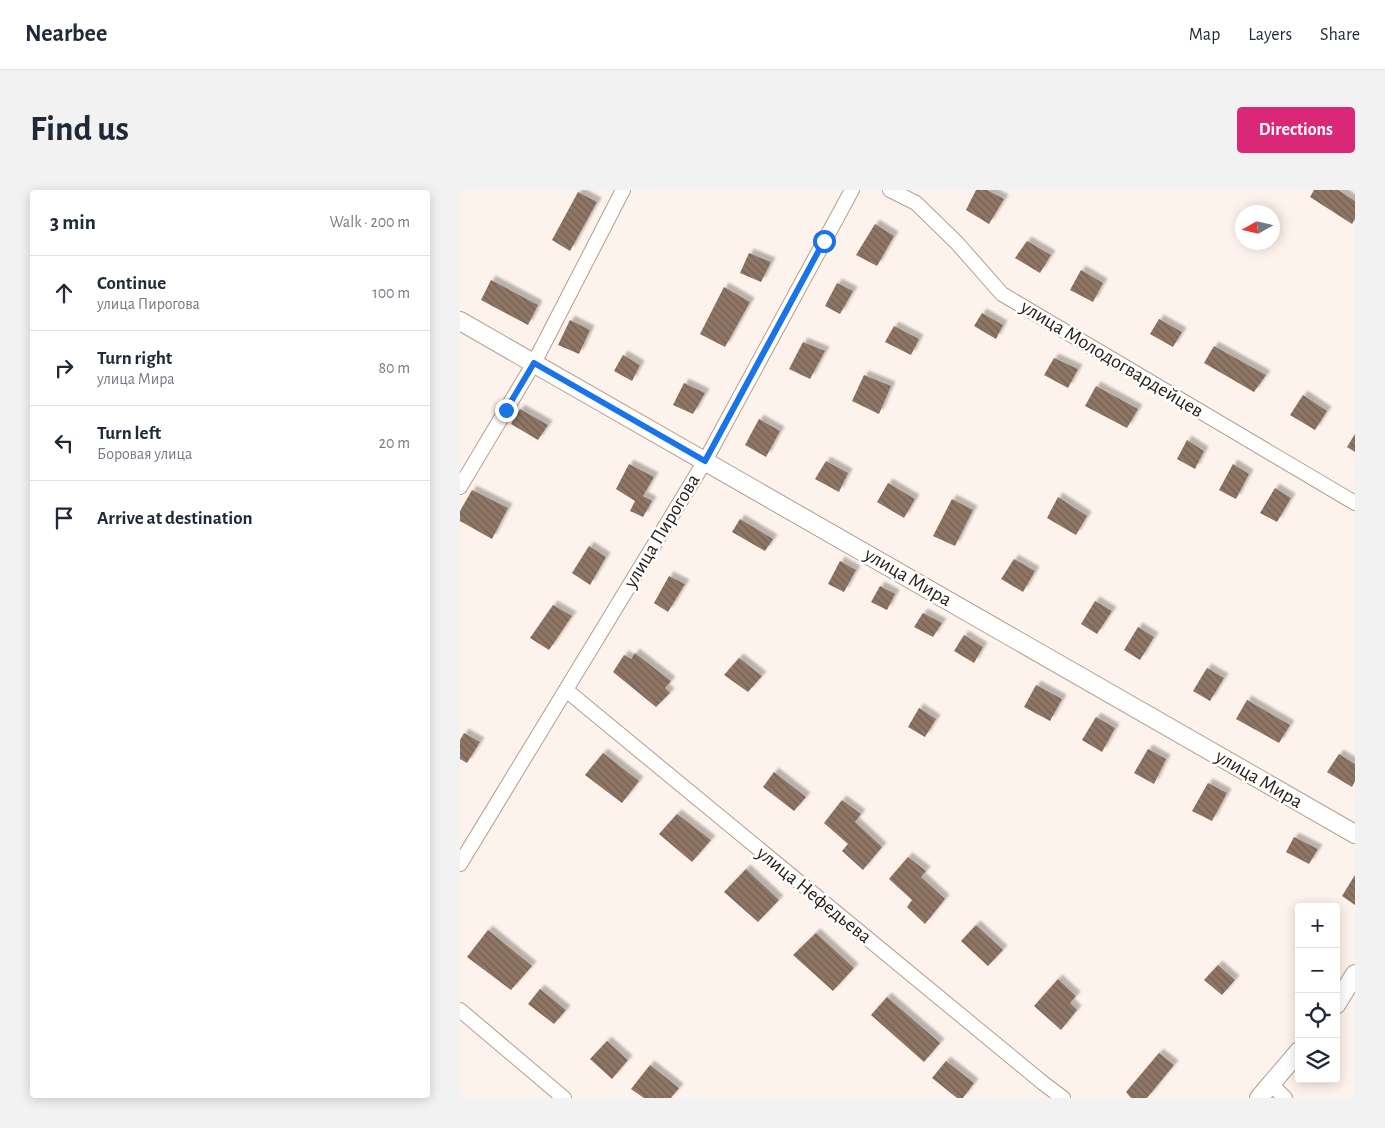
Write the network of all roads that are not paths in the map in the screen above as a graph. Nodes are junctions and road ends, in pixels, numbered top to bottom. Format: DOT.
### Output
graph roads {
  1 [pos="622,190"];
  2 [pos="852,190"];
  3 [pos="890,190"];
  4 [pos="460,321"];
  5 [pos="534,363"];
  6 [pos="705,461"];
  7 [pos="460,487"];
  8 [pos="1355,503"];
  9 [pos="566,690"];
  10 [pos="1355,834"];
  11 [pos="460,864"];
  12 [pos="1355,974"];
  13 [pos="1340,998"];
  14 [pos="460,1010"];
  15 [pos="1295,1056"];
  16 [pos="1271,1084"];
  17 [pos="564,1098"];
  18 [pos="1063,1098"];
  19 [pos="1259,1098"];
  20 [pos="1285,1098"];
  1 -- 5 [label="street"];
  2 -- 6 [label="street, улица Пирогова"];
  3 -- 8 [label="street, улица Молодогвардейцев"];
  4 -- 5 [label="street, улица Мира"];
  5 -- 6 [label="street, улица Мира"];
  5 -- 7 [label="street"];
  6 -- 9 [label="street, улица Пирогова"];
  6 -- 10 [label="street, улица Мира"];
  9 -- 11 [label="street, улица Пирогова"];
  9 -- 18 [label="street, улица Нефедьева"];
  12 -- 13 [label="street"];
  14 -- 17 [label="street"];
  15 -- 16 [label="street"];
  16 -- 19 [label="street"];
  16 -- 20 [label="street"];
}
